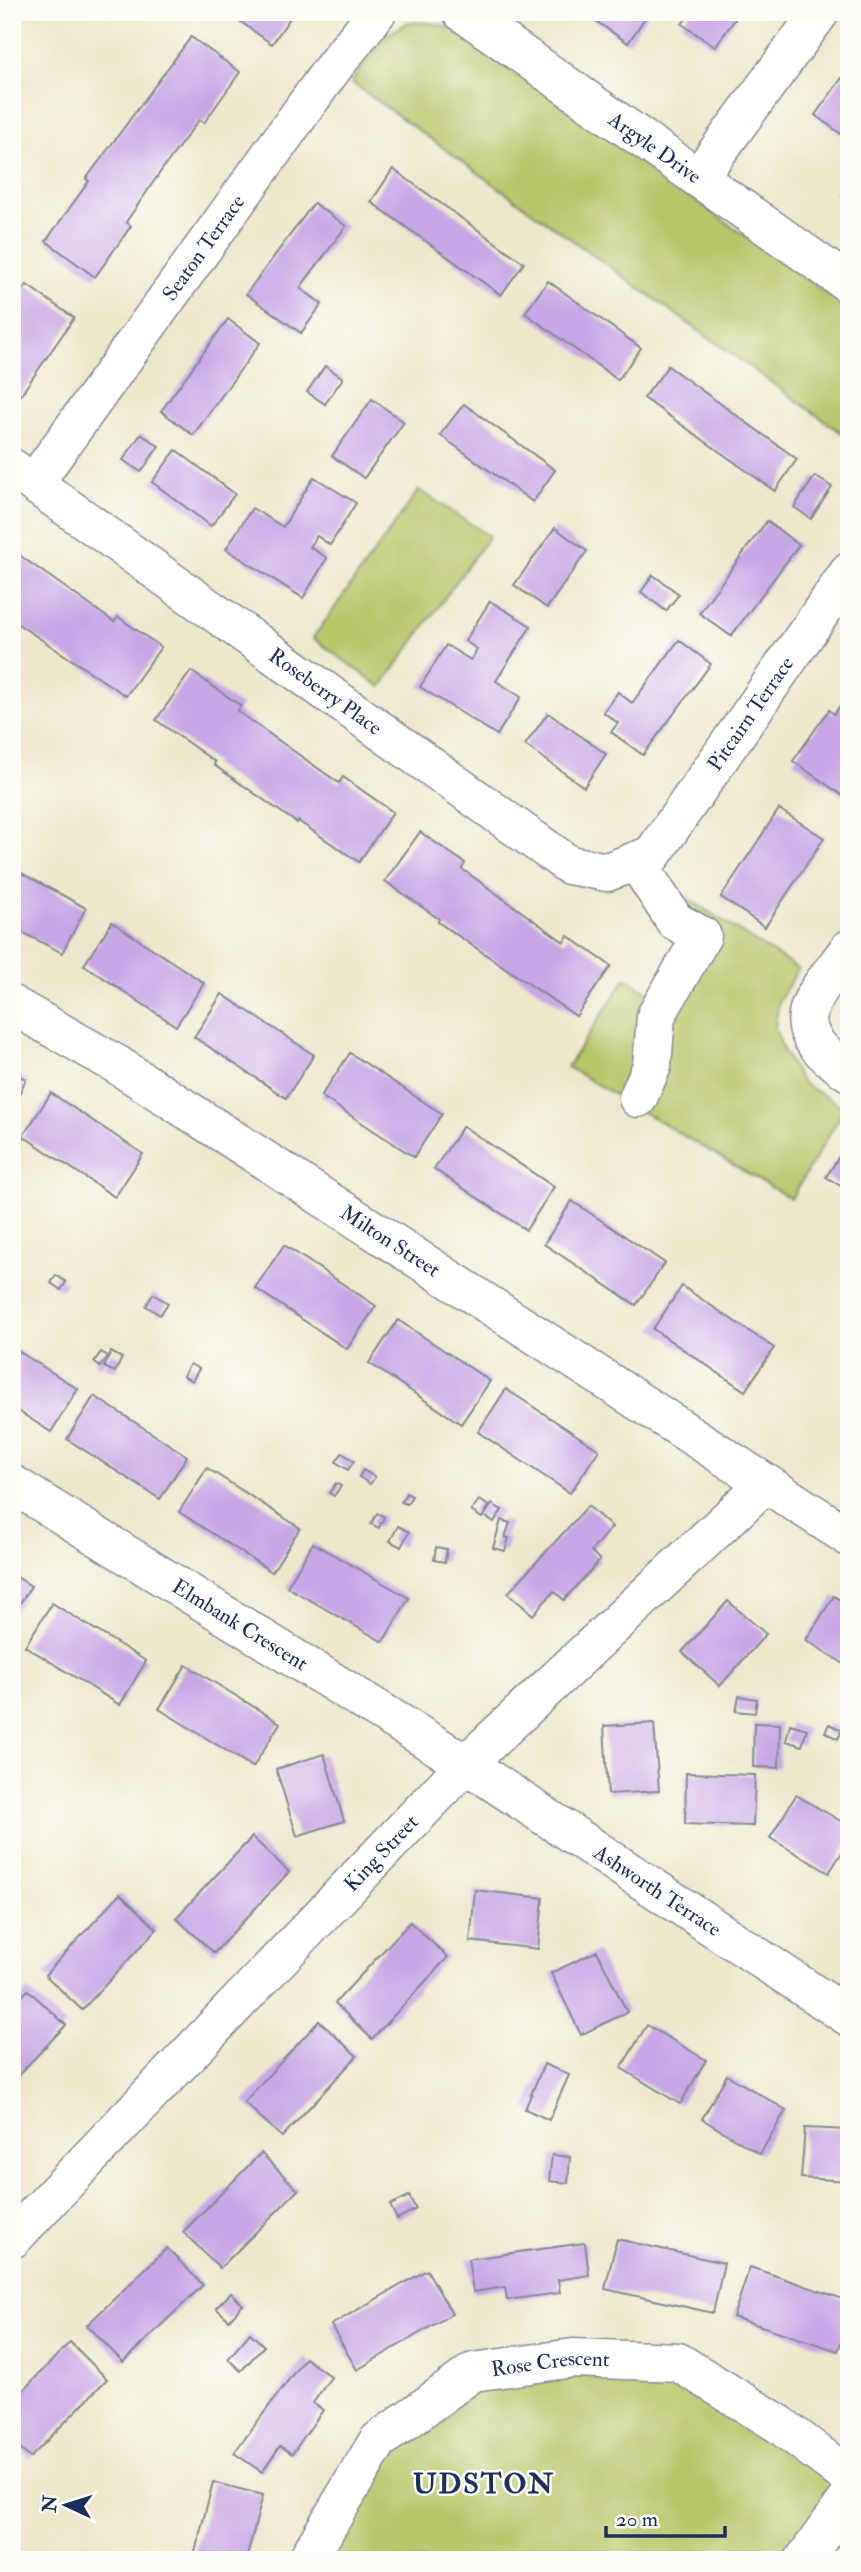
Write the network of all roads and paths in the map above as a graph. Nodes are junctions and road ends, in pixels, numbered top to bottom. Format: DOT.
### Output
graph roads {
  1 [pos="377,12"];
  2 [pos="461,12"];
  3 [pos="820,12"];
  4 [pos="698,178"];
  5 [pos="849,284"];
  6 [pos="23,475"];
  7 [pos="849,572"];
  8 [pos="644,858"];
  9 [pos="849,949"];
  10 [pos="12,1005"];
  11 [pos="849,1072"];
  12 [pos="638,1098"];
  13 [pos="12,1484"];
  14 [pos="765,1484"];
  15 [pos="849,1537"];
  16 [pos="466,1764"];
  17 [pos="849,2017"];
  18 [pos="12,2239"];
  19 [pos="849,2477"];
  20 [pos="849,2498"];
  21 [pos="307,2560"];
  22 [pos="804,2560"];
  1 -- 6 [label="street, Seaton Terrace"];
  2 -- 4 [label="street, Argyle Drive"];
  3 -- 4 [label="street"];
  4 -- 5 [label="street, Argyle Drive"];
  6 -- 8 [label="street, Roseberry Place"];
  7 -- 8 [label="street, Pitcairn Terrace"];
  8 -- 12 [label="street"];
  9 -- 11 [label="street"];
  10 -- 14 [label="street, Milton Street"];
  13 -- 16 [label="street, Elmbank Crescent"];
  14 -- 15 [label="street, Milton Street"];
  14 -- 16 [label="street, King Street"];
  16 -- 17 [label="street, Ashworth Terrace"];
  16 -- 18 [label="street, King Street"];
  19 -- 21 [label="street, Rose Crescent"];
  20 -- 22 [label="street"];
}
